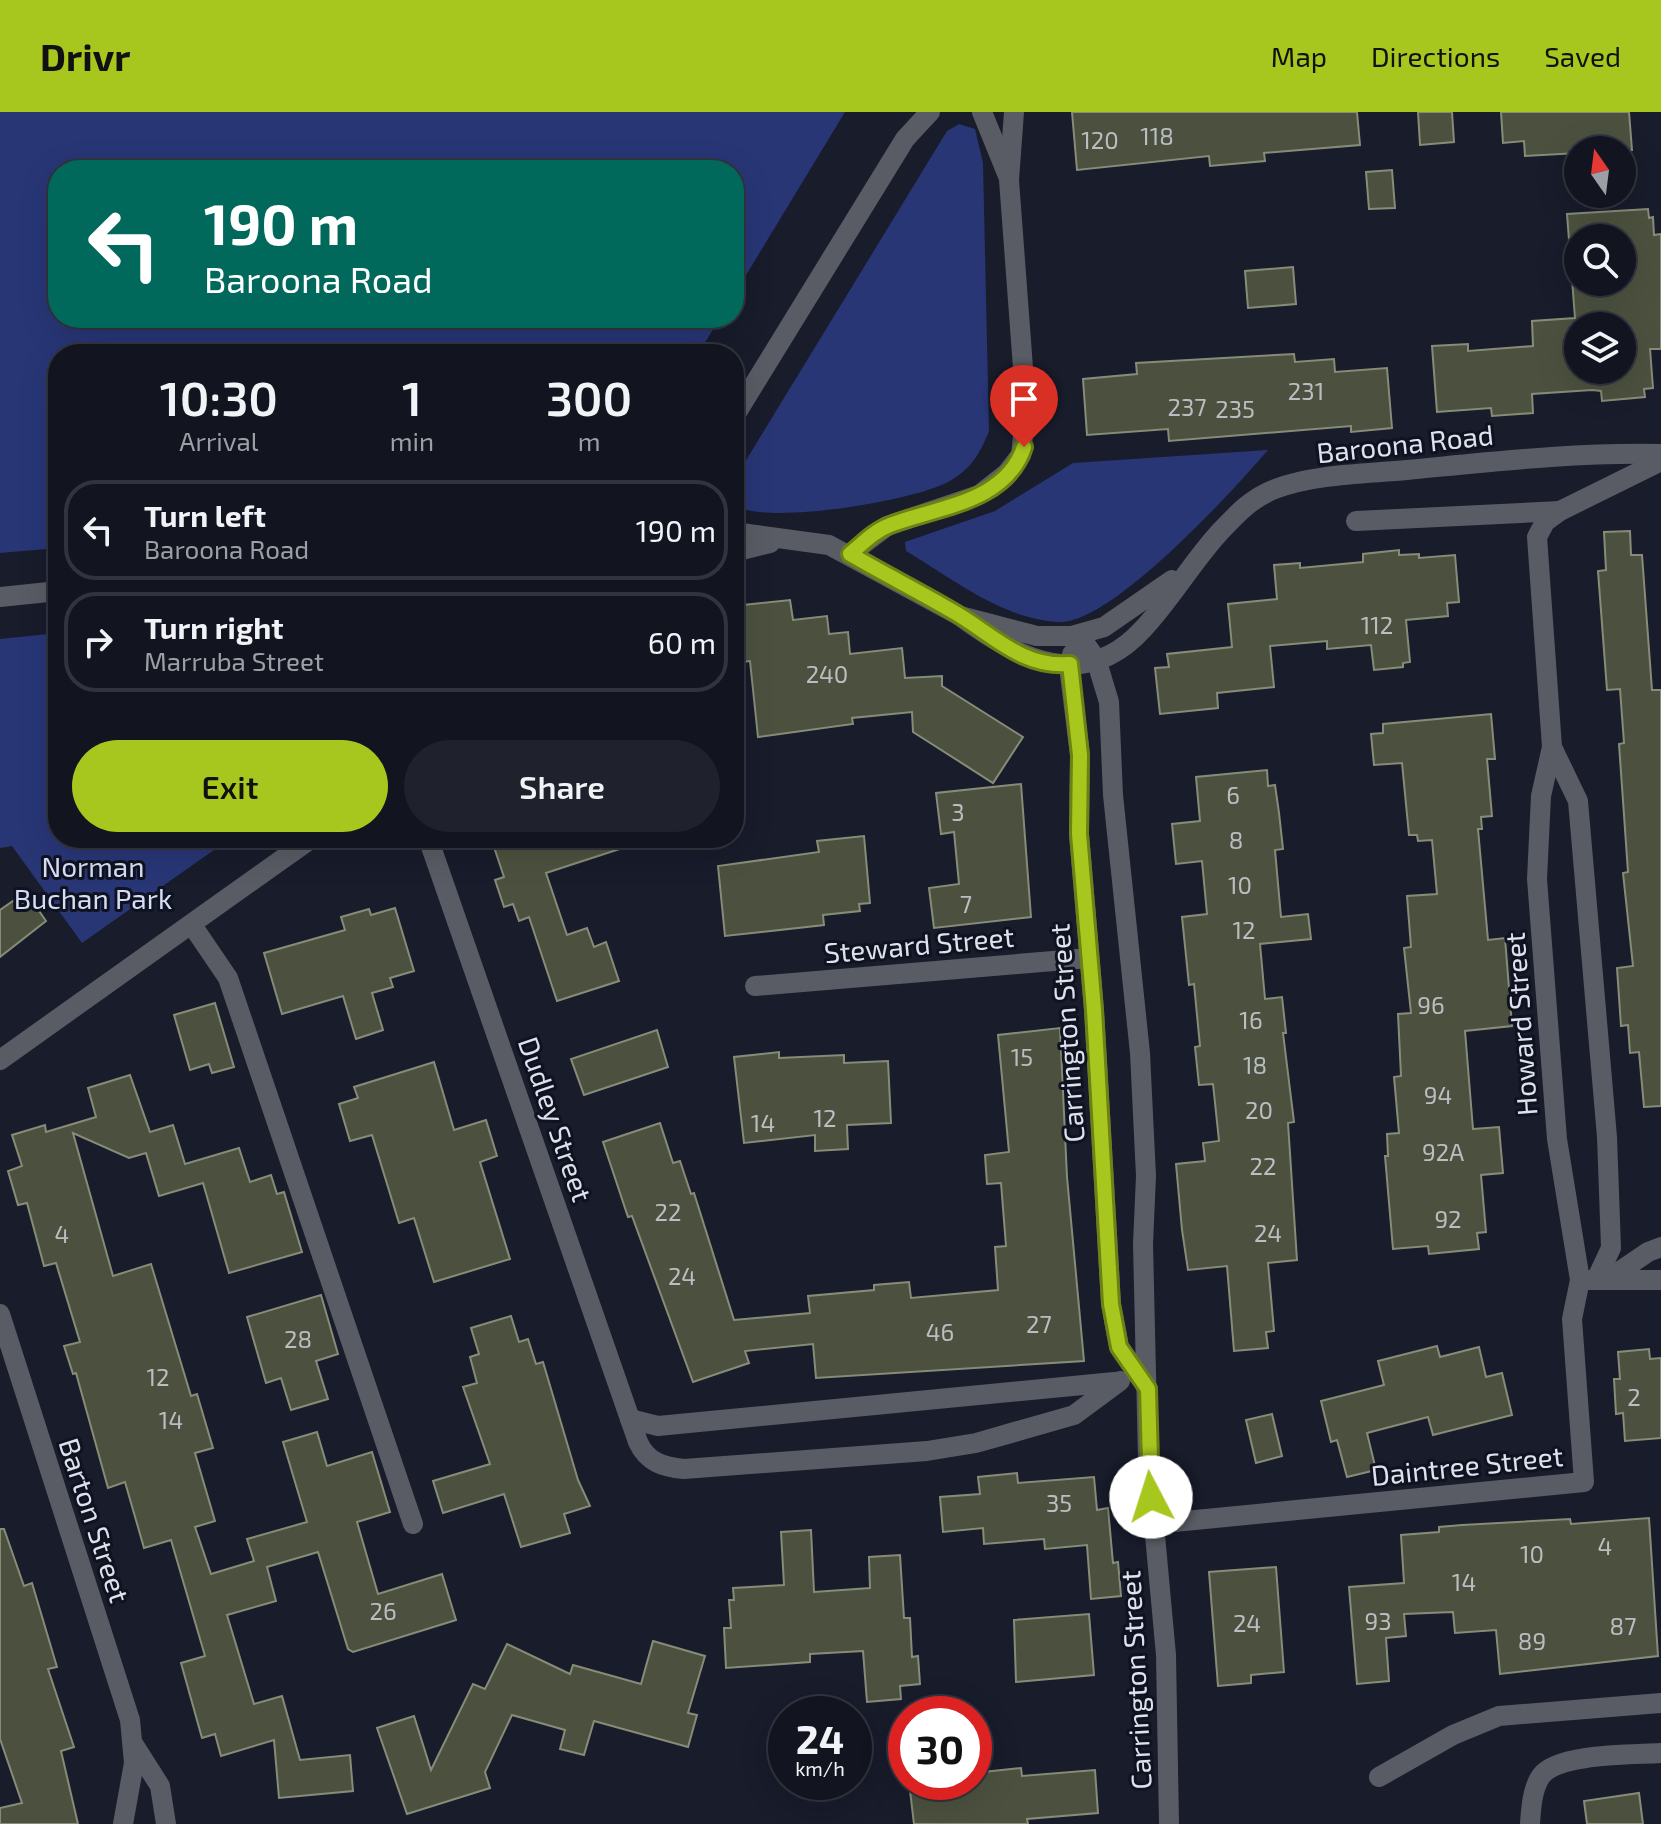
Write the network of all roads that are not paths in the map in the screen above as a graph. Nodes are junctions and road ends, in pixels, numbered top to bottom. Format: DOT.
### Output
graph roads {
  1 [pos="915,112"];
  2 [pos="930,112"];
  3 [pos="982,112"];
  4 [pos="1014,112"];
  5 [pos="905,139"];
  6 [pos="1009,180"];
  7 [pos="744,401"];
  8 [pos="1661,454"];
  9 [pos="1661,461"];
  10 [pos="1560,511"];
  11 [pos="1356,521"];
  12 [pos="744,534"];
  13 [pos="786,540"];
  14 [pos="744,550"];
  15 [pos="850,554"];
  16 [pos="1188,568"];
  17 [pos="48,592"];
  18 [pos="0,597"];
  19 [pos="960,616"];
  20 [pos="1079,635"];
  21 [pos="1096,659"];
  22 [pos="1070,664"];
  23 [pos="1552,747"];
  24 [pos="298,848"];
  25 [pos="431,848"];
  26 [pos="192,925"];
  27 [pos="1089,958"];
  28 [pos="755,986"];
  29 [pos="0,1060"];
  30 [pos="1661,1247"];
  31 [pos="1594,1280"];
  32 [pos="1661,1280"];
  33 [pos="0,1314"];
  34 [pos="1139,1380"];
  35 [pos="630,1419"];
  36 [pos="413,1524"];
  37 [pos="1154,1524"];
  38 [pos="1661,1703"];
  39 [pos="134,1745"];
  40 [pos="1661,1753"];
  41 [pos="1379,1777"];
  42 [pos="123,1824"];
  43 [pos="166,1824"];
  44 [pos="1169,1824"];
  45 [pos="1530,1824"];
  1 -- 5 [label="street"];
  2 -- 5 [label="street"];
  3 -- 6 [label="street"];
  4 -- 6 [label="street"];
  5 -- 7 [label="street"];
  6 -- 15 [label="street"];
  8 -- 16 [label="street, Baroona Road"];
  9 -- 10 [label="street, Howard Street"];
  10 -- 11 [label="street"];
  10 -- 23 [label="street, Howard Street"];
  12 -- 13 [label="street, Baroona Road"];
  13 -- 14 [label="street, Baroona Road"];
  13 -- 15 [label="street, Baroona Road"];
  15 -- 19 [label="street, Baroona Road"];
  16 -- 20 [label="street, Baroona Road"];
  16 -- 21 [label="street, Baroona Road"];
  17 -- 18 [label="street"];
  19 -- 20 [label="street, Baroona Road"];
  19 -- 22 [label="street, Baroona Road"];
  20 -- 21 [label="street, Carrington Street"];
  20 -- 22 [label="street"];
  21 -- 22 [label="street, Baroona Road"];
  21 -- 34 [label="street, Carrington Street"];
  22 -- 27 [label="street, Carrington Street"];
  23 -- 31 [label="street, Howard Street"];
  23 -- 31 [label="street, Howard Street"];
  24 -- 26 [label="street"];
  25 -- 35 [label="street, Dudley Street"];
  26 -- 29 [label="street"];
  26 -- 36 [label="street"];
  27 -- 28 [label="street, Steward Street"];
  27 -- 34 [label="street, Carrington Street"];
  30 -- 31 [label="street"];
  31 -- 32 [label="street"];
  31 -- 37 [label="street, Daintree Street"];
  33 -- 39 [label="street, Barton Street"];
  34 -- 35 [label="street"];
  34 -- 35 [label="street, Dudley Street"];
  34 -- 37 [label="street, Carrington Street"];
  37 -- 44 [label="street, Carrington Street"];
  38 -- 41 [label="street"];
  39 -- 42 [label="street, Barton Street"];
  39 -- 43 [label="street, Barton Street"];
  40 -- 45 [label="street"];
}
